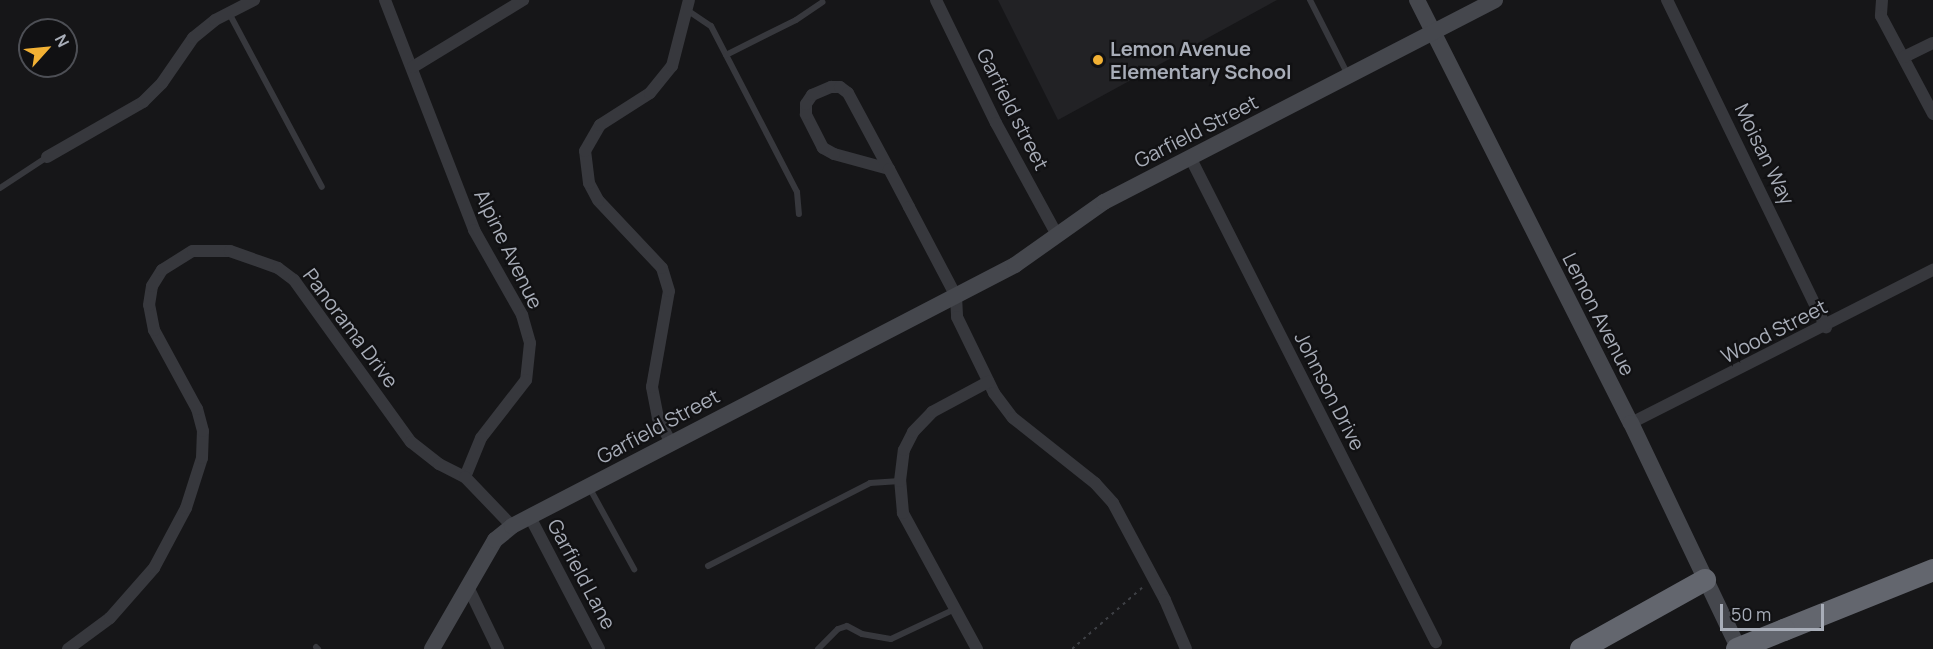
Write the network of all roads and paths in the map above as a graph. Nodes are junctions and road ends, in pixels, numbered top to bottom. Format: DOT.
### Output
graph roads {
  1 [pos="254,0"];
  2 [pos="385,0"];
  3 [pos="523,0"];
  4 [pos="936,0"];
  5 [pos="1310,0"];
  6 [pos="1417,0"];
  7 [pos="1495,0"];
  8 [pos="1667,0"];
  9 [pos="1882,0"];
  10 [pos="823,2"];
  11 [pos="688,5"];
  12 [pos="229,12"];
  13 [pos="1434,32"];
  14 [pos="1933,42"];
  15 [pos="726,55"];
  16 [pos="1904,57"];
  17 [pos="413,67"];
  18 [pos="1349,76"];
  19 [pos="1933,114"];
  20 [pos="47,157"];
  21 [pos="1190,157"];
  22 [pos="889,169"];
  23 [pos="322,187"];
  24 [pos="0,188"];
  25 [pos="799,214"];
  26 [pos="1057,234"];
  27 [pos="1933,270"];
  28 [pos="956,296"];
  29 [pos="1826,327"];
  30 [pos="988,382"];
  31 [pos="1631,423"];
  32 [pos="670,441"];
  33 [pos="465,477"];
  34 [pos="900,481"];
  35 [pos="589,486"];
  36 [pos="530,517"];
  37 [pos="512,526"];
  38 [pos="708,566"];
  39 [pos="634,569"];
  40 [pos="1933,570"];
  41 [pos="1705,580"];
  42 [pos="1142,588"];
  43 [pos="469,589"];
  44 [pos="955,609"];
  45 [pos="1436,642"];
  46 [pos="68,649"];
  47 [pos="432,649"];
  48 [pos="498,649"];
  49 [pos="599,649"];
  50 [pos="818,649"];
  51 [pos="977,649"];
  52 [pos="1072,649"];
  53 [pos="1186,649"];
  54 [pos="1581,649"];
  55 [pos="1738,649"];
  1 -- 12 [label="street"];
  2 -- 17 [label="street, Alpine Avenue"];
  3 -- 17 [label="street"];
  4 -- 26 [label="street, Garfield street"];
  5 -- 18 [label="lane"];
  6 -- 13 [label="street, Lemon Avenue"];
  7 -- 13 [label="street, Garfield Street"];
  8 -- 29 [label="street, Moisan Way"];
  9 -- 16 [label="street"];
  10 -- 15 [label="lane"];
  11 -- 15 [label="lane"];
  11 -- 32 [label="street"];
  12 -- 20 [label="street"];
  12 -- 23 [label="lane"];
  13 -- 18 [label="street, Garfield Street"];
  13 -- 31 [label="street, Lemon Avenue"];
  14 -- 16 [label="street"];
  15 -- 25 [label="lane"];
  16 -- 19 [label="street"];
  17 -- 33 [label="street, Alpine Avenue"];
  18 -- 21 [label="street, Garfield Street"];
  20 -- 24 [label="lane"];
  21 -- 26 [label="street, Garfield Street"];
  21 -- 45 [label="street, Johnson Drive"];
  22 -- 22 [label="street"];
  22 -- 28 [label="street"];
  26 -- 28 [label="street, Garfield Street"];
  27 -- 29 [label="street, Wood Street"];
  28 -- 30 [label="street"];
  28 -- 32 [label="street, Garfield Street"];
  29 -- 31 [label="street, Wood Street"];
  30 -- 34 [label="street"];
  30 -- 53 [label="street"];
  31 -- 41 [label="street, Lemon Avenue"];
  32 -- 35 [label="street, Garfield Street"];
  33 -- 37 [label="street"];
  33 -- 46 [label="street, Panorama Drive"];
  34 -- 38 [label="lane"];
  34 -- 44 [label="street"];
  35 -- 36 [label="street, Garfield Street"];
  35 -- 39 [label="lane"];
  36 -- 37 [label="street, Garfield Street"];
  36 -- 49 [label="street, Garfield Lane"];
  37 -- 43 [label="street, Garfield Street"];
  40 -- 55 [label="highway, bridge"];
  41 -- 54 [label="highway"];
  41 -- 55 [label="street, Lemon Avenue"];
  42 -- 52 [label="path"];
  43 -- 47 [label="street, Garfield Street"];
  43 -- 48 [label="street"];
  44 -- 50 [label="lane"];
  44 -- 51 [label="street"];
}
